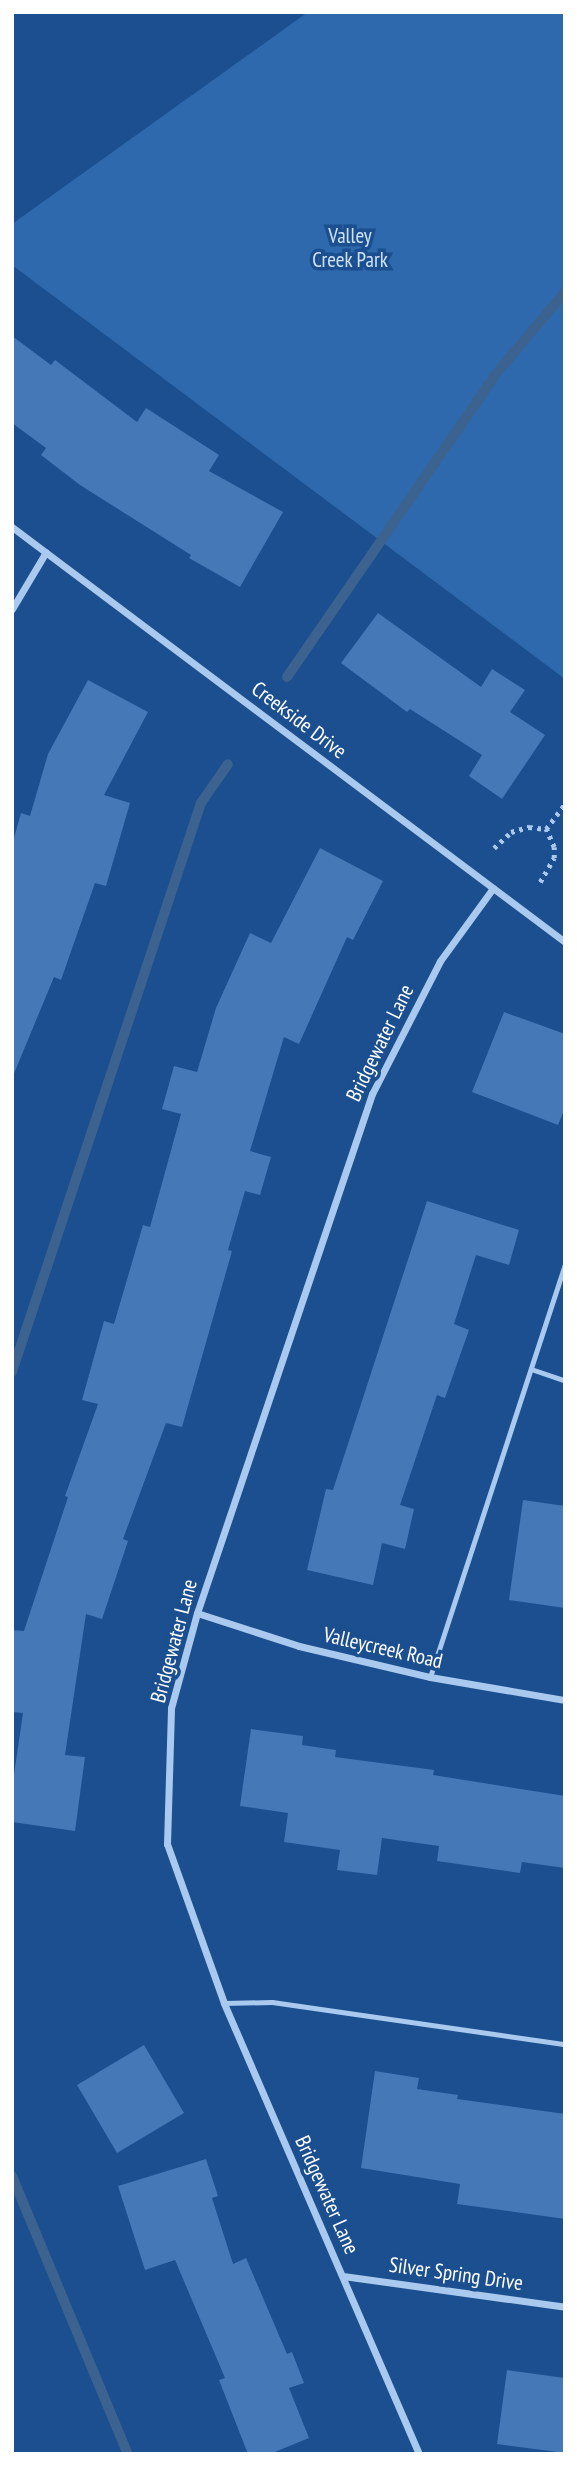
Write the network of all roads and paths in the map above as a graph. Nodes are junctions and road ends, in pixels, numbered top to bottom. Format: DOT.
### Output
graph roads {
  1 [pos="12,527"];
  2 [pos="46,552"];
  3 [pos="12,609"];
  4 [pos="565,804"];
  5 [pos="546,829"];
  6 [pos="494,848"];
  7 [pos="540,882"];
  8 [pos="493,888"];
  9 [pos="565,942"];
  10 [pos="565,1265"];
  11 [pos="531,1369"];
  12 [pos="565,1381"];
  13 [pos="197,1613"];
  14 [pos="430,1677"];
  15 [pos="565,1700"];
  16 [pos="224,2003"];
  17 [pos="565,2044"];
  18 [pos="343,2276"];
  19 [pos="565,2307"];
  20 [pos="419,2454"];
  1 -- 2 [label="street, Creekside Drive"];
  2 -- 3 [label="street"];
  2 -- 8 [label="street, Creekside Drive"];
  4 -- 5 [label="path"];
  5 -- 6 [label="path"];
  5 -- 7 [label="path"];
  8 -- 9 [label="street, Creekside Drive"];
  8 -- 13 [label="street, Bridgewater Lane"];
  10 -- 11 [label="lane"];
  11 -- 12 [label="lane"];
  11 -- 14 [label="lane"];
  13 -- 14 [label="street, Valleycreek Road"];
  13 -- 16 [label="street, Bridgewater Lane"];
  14 -- 15 [label="street, Valleycreek Road"];
  16 -- 17 [label="lane"];
  16 -- 18 [label="street, Bridgewater Lane"];
  18 -- 19 [label="street, Silver Spring Drive"];
  18 -- 20 [label="street, Bridgewater Lane"];
}
